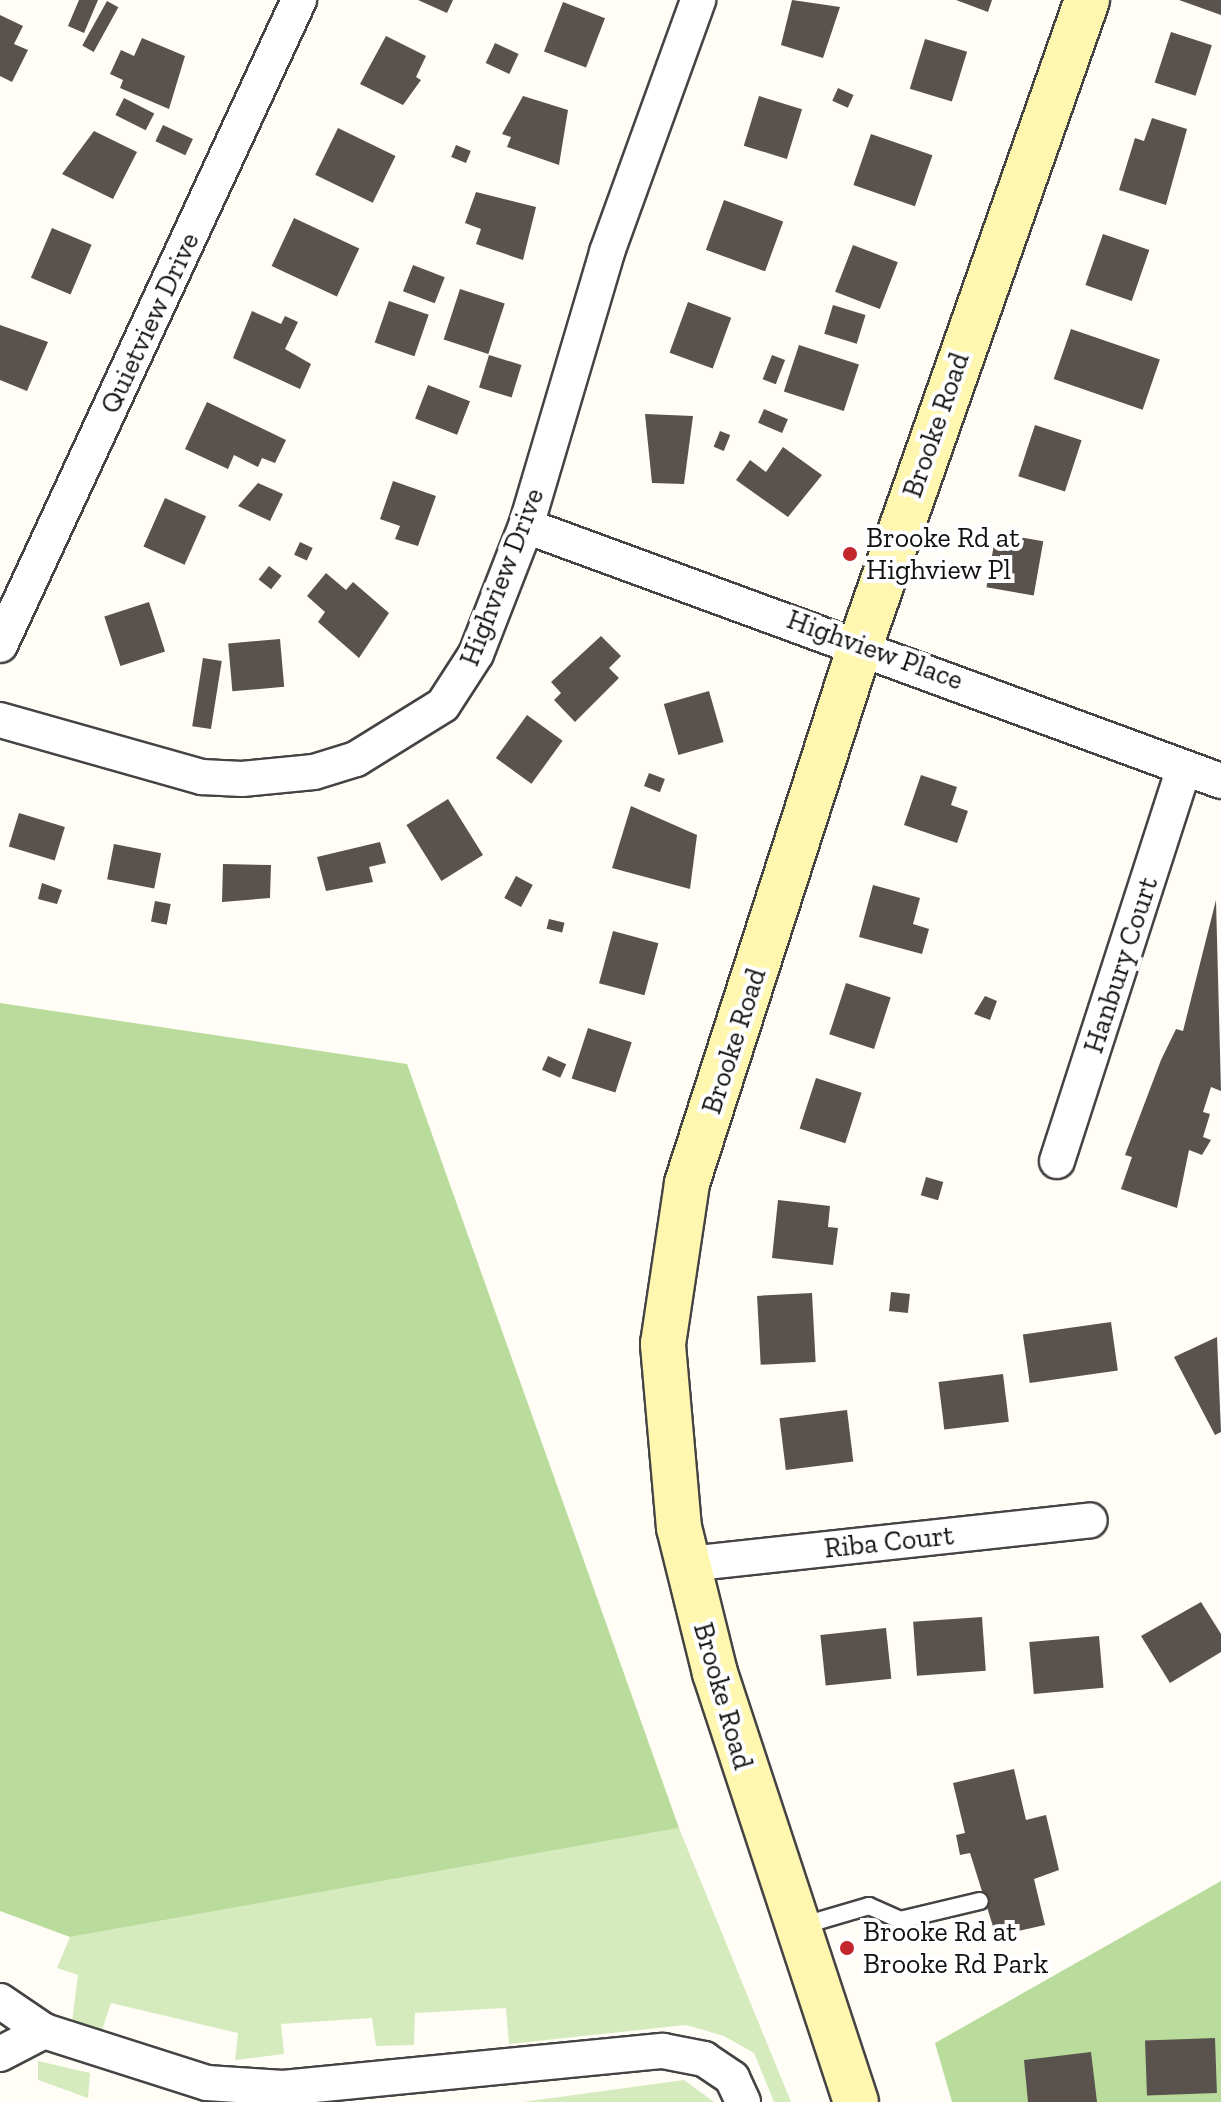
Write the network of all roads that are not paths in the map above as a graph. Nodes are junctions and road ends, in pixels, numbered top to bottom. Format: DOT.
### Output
graph roads {
  1 [pos="299,0"];
  2 [pos="698,0"];
  3 [pos="1087,0"];
  4 [pos="526,526"];
  5 [pos="861,643"];
  6 [pos="0,645"];
  7 [pos="0,720"];
  8 [pos="1184,768"];
  9 [pos="1221,781"];
  10 [pos="1057,1161"];
  11 [pos="1090,1520"];
  12 [pos="688,1564"];
  13 [pos="980,1901"];
  14 [pos="796,1927"];
  15 [pos="0,2001"];
  16 [pos="44,2031"];
  17 [pos="0,2054"];
  18 [pos="743,2102"];
  19 [pos="856,2102"];
  1 -- 6 [label="street, Quietview Drive"];
  2 -- 4 [label="street, Highview Drive"];
  3 -- 5 [label="street, Brooke Road"];
  4 -- 5 [label="street, Highview Place"];
  4 -- 7 [label="street, Highview Drive"];
  5 -- 8 [label="street, Highview Place"];
  5 -- 12 [label="street, Brooke Road"];
  8 -- 9 [label="street, Highview Place"];
  8 -- 10 [label="street, Hanbury Court"];
  11 -- 12 [label="street, Riba Court"];
  12 -- 14 [label="street, Brooke Road"];
  13 -- 14 [label="lane"];
  14 -- 19 [label="street, Brooke Road"];
  15 -- 16 [label="street"];
  16 -- 17 [label="street"];
  16 -- 18 [label="street"];
}
